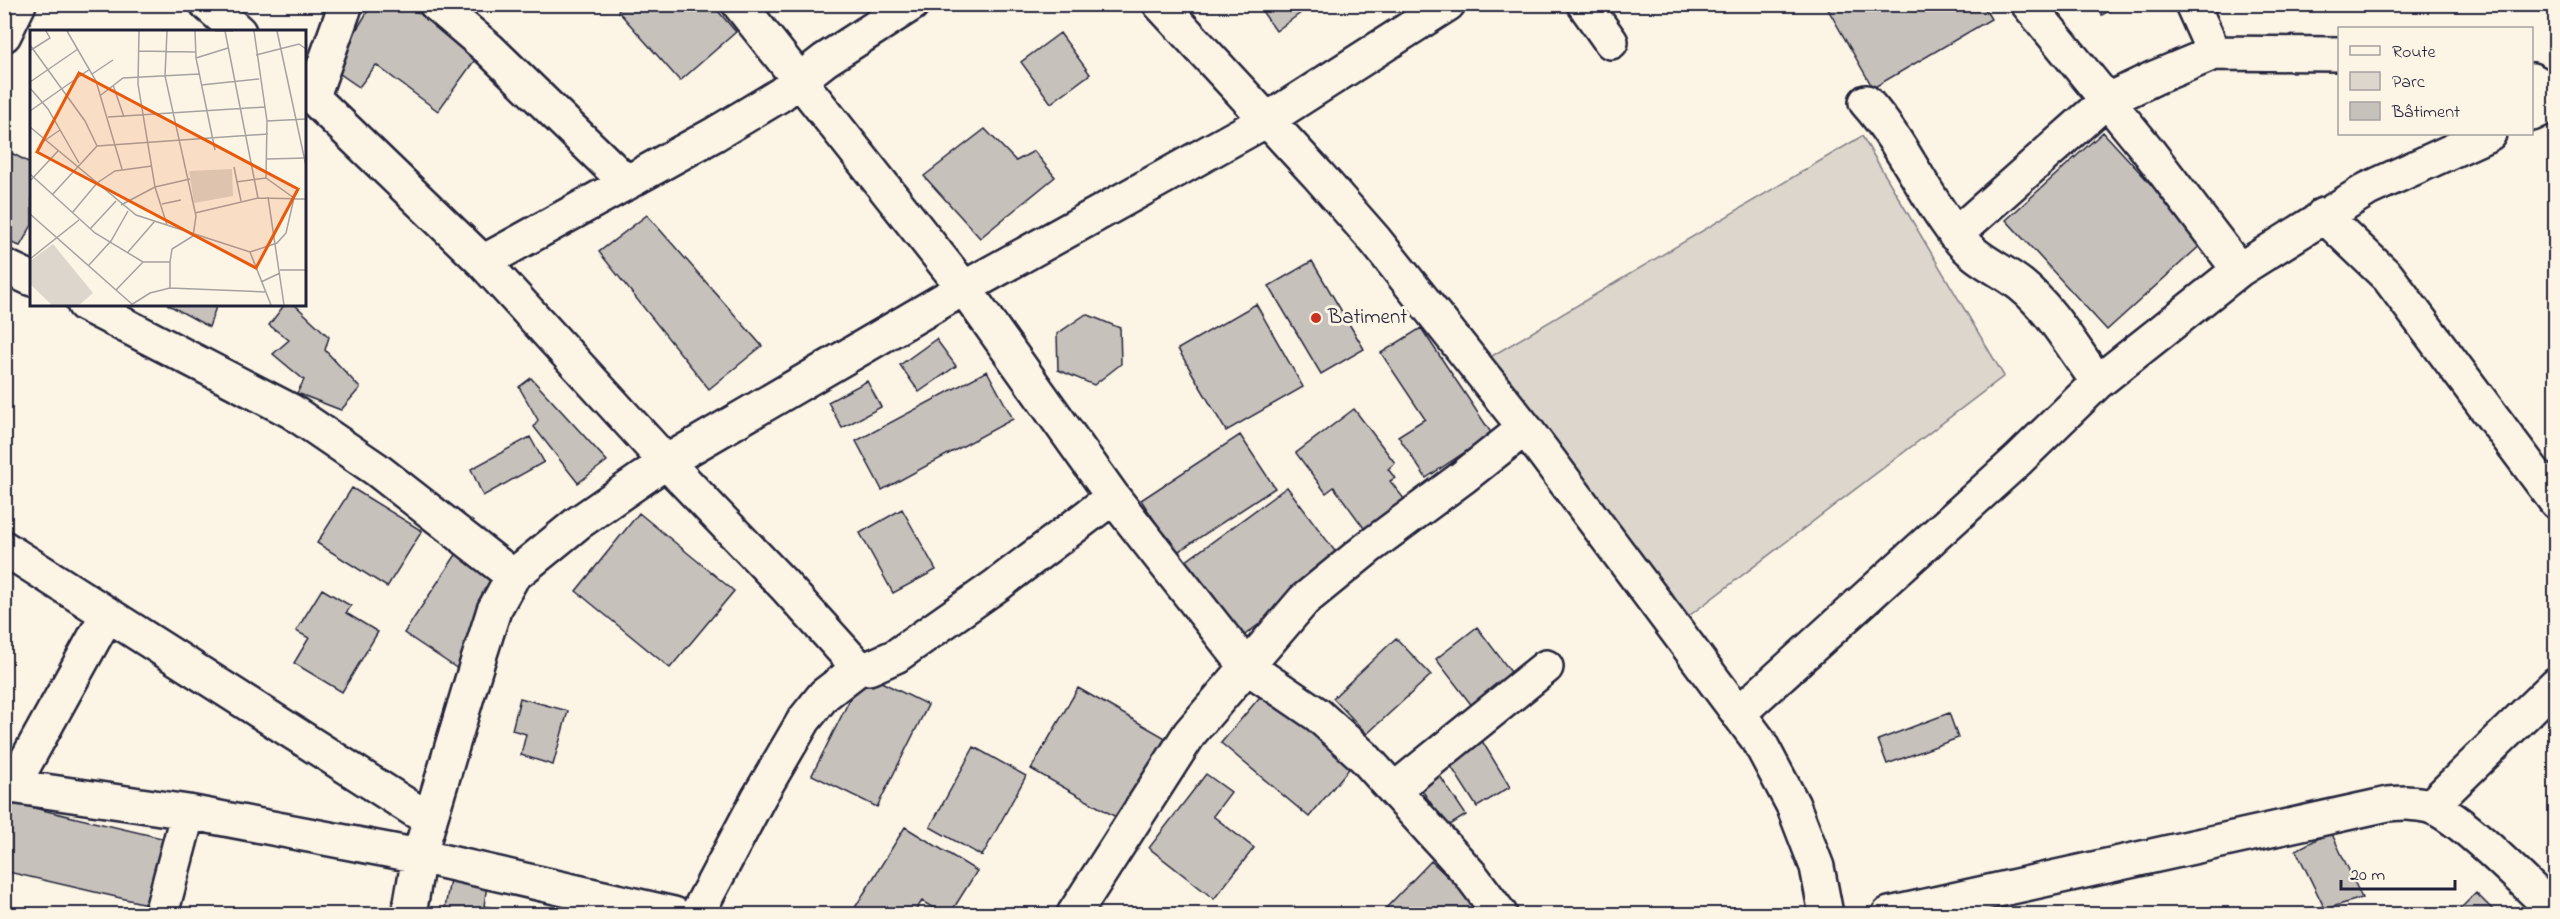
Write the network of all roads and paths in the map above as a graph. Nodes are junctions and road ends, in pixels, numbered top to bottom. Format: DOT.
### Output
graph roads {
  1 [pos="19,4"];
  2 [pos="207,4"];
  3 [pos="346,4"];
  4 [pos="435,4"];
  5 [pos="739,4"];
  6 [pos="912,4"];
  7 [pos="1160,4"];
  8 [pos="1448,4"];
  9 [pos="1584,4"];
  10 [pos="2028,4"];
  11 [pos="2192,4"];
  12 [pos="237,30"];
  13 [pos="4,35"];
  14 [pos="1611,42"];
  15 [pos="2214,53"];
  16 [pos="2338,54"];
  17 [pos="800,81"];
  18 [pos="2533,81"];
  19 [pos="309,92"];
  20 [pos="2556,93"];
  21 [pos="2106,101"];
  22 [pos="1866,102"];
  23 [pos="2556,102"];
  24 [pos="2533,114"];
  25 [pos="1265,121"];
  26 [pos="2487,135"];
  27 [pos="627,183"];
  28 [pos="2323,216"];
  29 [pos="1955,235"];
  30 [pos="483,262"];
  31 [pos="4,266"];
  32 [pos="2239,270"];
  33 [pos="30,278"];
  34 [pos="964,288"];
  35 [pos="88,306"];
  36 [pos="2098,382"];
  37 [pos="1525,428"];
  38 [pos="666,462"];
  39 [pos="1113,497"];
  40 [pos="2556,502"];
  41 [pos="4,548"];
  42 [pos="513,576"];
  43 [pos="107,615"];
  44 [pos="1246,666"];
  45 [pos="1546,667"];
  46 [pos="860,668"];
  47 [pos="2556,684"];
  48 [pos="1738,714"];
  49 [pos="8,786"];
  50 [pos="1394,790"];
  51 [pos="2431,806"];
  52 [pos="188,812"];
  53 [pos="430,820"];
  54 [pos="419,856"];
  55 [pos="2556,912"];
  56 [pos="161,915"];
  57 [pos="409,915"];
  58 [pos="674,915"];
  59 [pos="697,915"];
  60 [pos="1074,915"];
  61 [pos="1500,915"];
  62 [pos="1826,915"];
  63 [pos="1889,915"];
  1 -- 13 [label="street"];
  2 -- 12 [label="street"];
  3 -- 19 [label="street"];
  4 -- 27 [label="street"];
  5 -- 17 [label="street"];
  6 -- 17 [label="street"];
  7 -- 25 [label="street"];
  8 -- 25 [label="street"];
  9 -- 14 [label="street"];
  10 -- 21 [label="street"];
  11 -- 15 [label="street"];
  15 -- 16 [label="street"];
  15 -- 21 [label="street"];
  17 -- 27 [label="street"];
  17 -- 34 [label="street"];
  18 -- 20 [label="street"];
  19 -- 30 [label="street"];
  21 -- 29 [label="street"];
  21 -- 32 [label="street"];
  22 -- 29 [label="street"];
  23 -- 24 [label="street"];
  25 -- 34 [label="street"];
  25 -- 37 [label="street"];
  26 -- 28 [label="street"];
  27 -- 30 [label="street"];
  28 -- 32 [label="street"];
  28 -- 40 [label="street"];
  29 -- 36 [label="street"];
  30 -- 38 [label="street"];
  31 -- 33 [label="street"];
  32 -- 36 [label="street"];
  34 -- 38 [label="street"];
  34 -- 39 [label="street"];
  35 -- 42 [label="street"];
  36 -- 48 [label="street"];
  37 -- 44 [label="street"];
  37 -- 48 [label="street"];
  38 -- 42 [label="street"];
  38 -- 46 [label="street"];
  39 -- 44 [label="street"];
  39 -- 46 [label="street"];
  41 -- 43 [label="street"];
  42 -- 53 [label="street"];
  43 -- 49 [label="street"];
  43 -- 53 [label="street"];
  44 -- 50 [label="street"];
  44 -- 60 [label="street"];
  45 -- 50 [label="street"];
  46 -- 59 [label="street"];
  47 -- 51 [label="street"];
  48 -- 62 [label="street"];
  49 -- 52 [label="street"];
  50 -- 61 [label="street"];
  51 -- 55 [label="street"];
  51 -- 63 [label="street"];
  52 -- 54 [label="street"];
  52 -- 56 [label="street"];
  53 -- 54 [label="street"];
  54 -- 57 [label="street"];
  54 -- 58 [label="street"];
}
